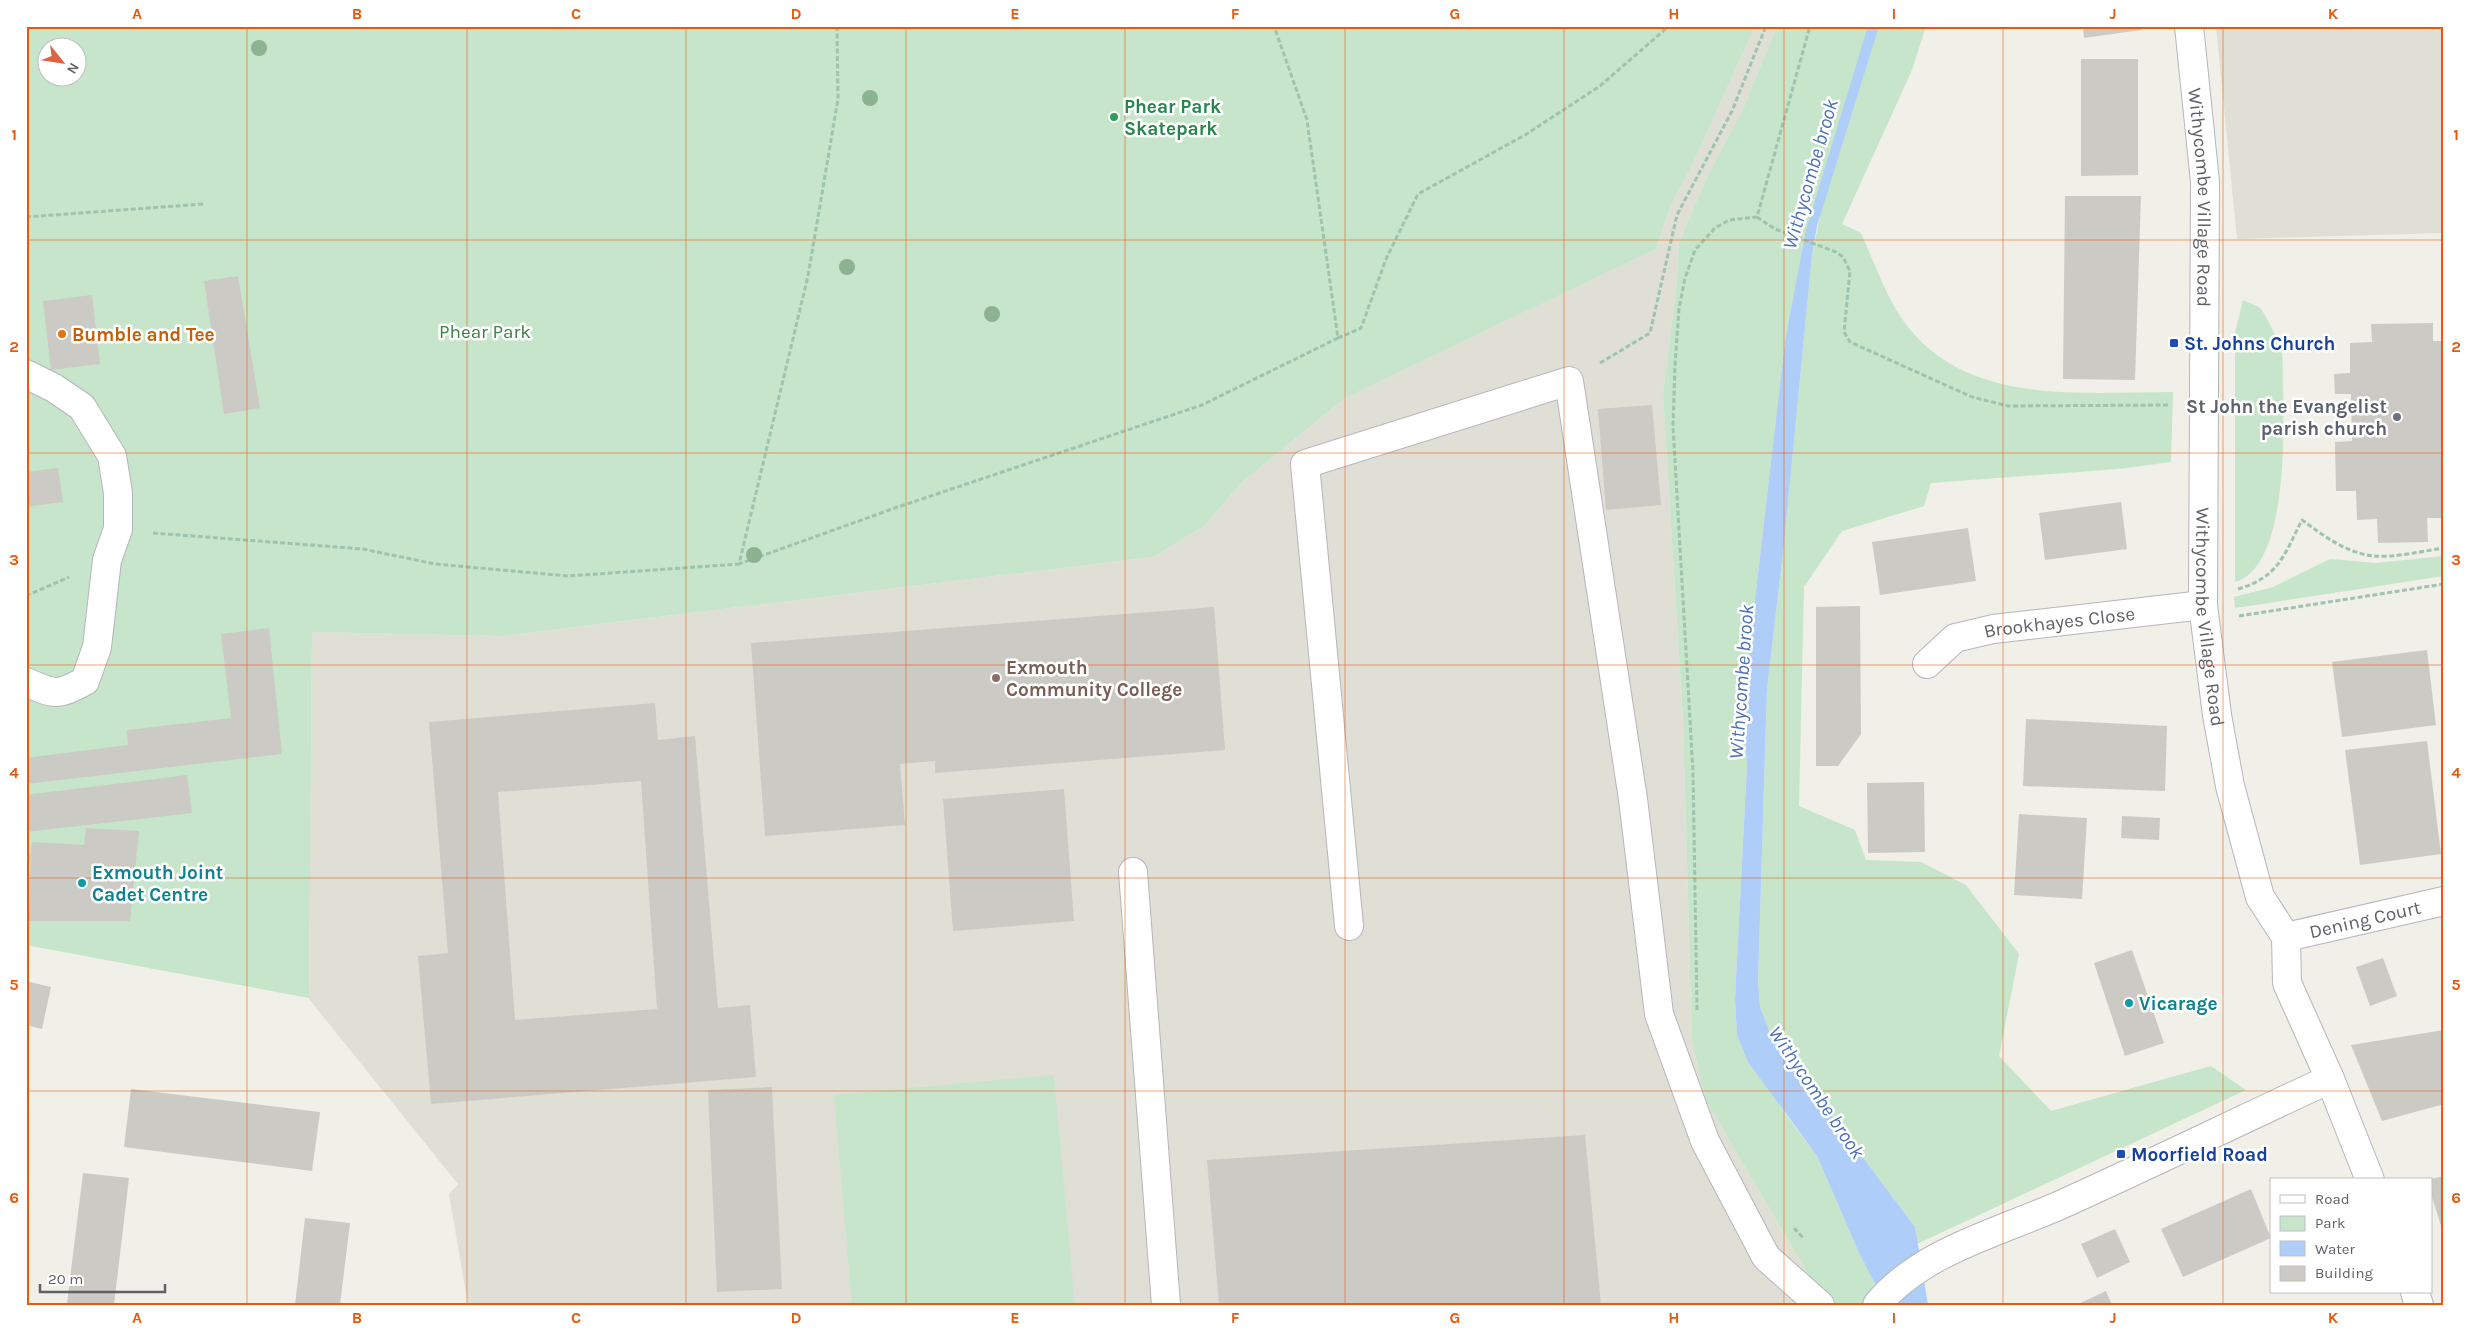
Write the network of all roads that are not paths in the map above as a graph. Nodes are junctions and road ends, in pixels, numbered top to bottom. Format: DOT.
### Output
graph roads {
  1 [pos="2189,26"];
  2 [pos="26,374"];
  3 [pos="2203,606"];
  4 [pos="1927,664"];
  5 [pos="26,682"];
  6 [pos="1133,872"];
  7 [pos="2444,901"];
  8 [pos="1349,926"];
  9 [pos="2286,937"];
  10 [pos="2330,1079"];
  11 [pos="2369,1178"];
  12 [pos="1879,1303"];
  13 [pos="1166,1305"];
  14 [pos="1820,1305"];
  1 -- 3 [label="street, Withycombe Village Road"];
  2 -- 5 [label="street"];
  3 -- 4 [label="street, Brookhayes Close"];
  3 -- 9 [label="street, Withycombe Village Road"];
  6 -- 13 [label="street"];
  7 -- 9 [label="street, Dening Court"];
  8 -- 14 [label="street"];
  9 -- 10 [label="street"];
  10 -- 11 [label="street"];
  10 -- 12 [label="street"];
}
